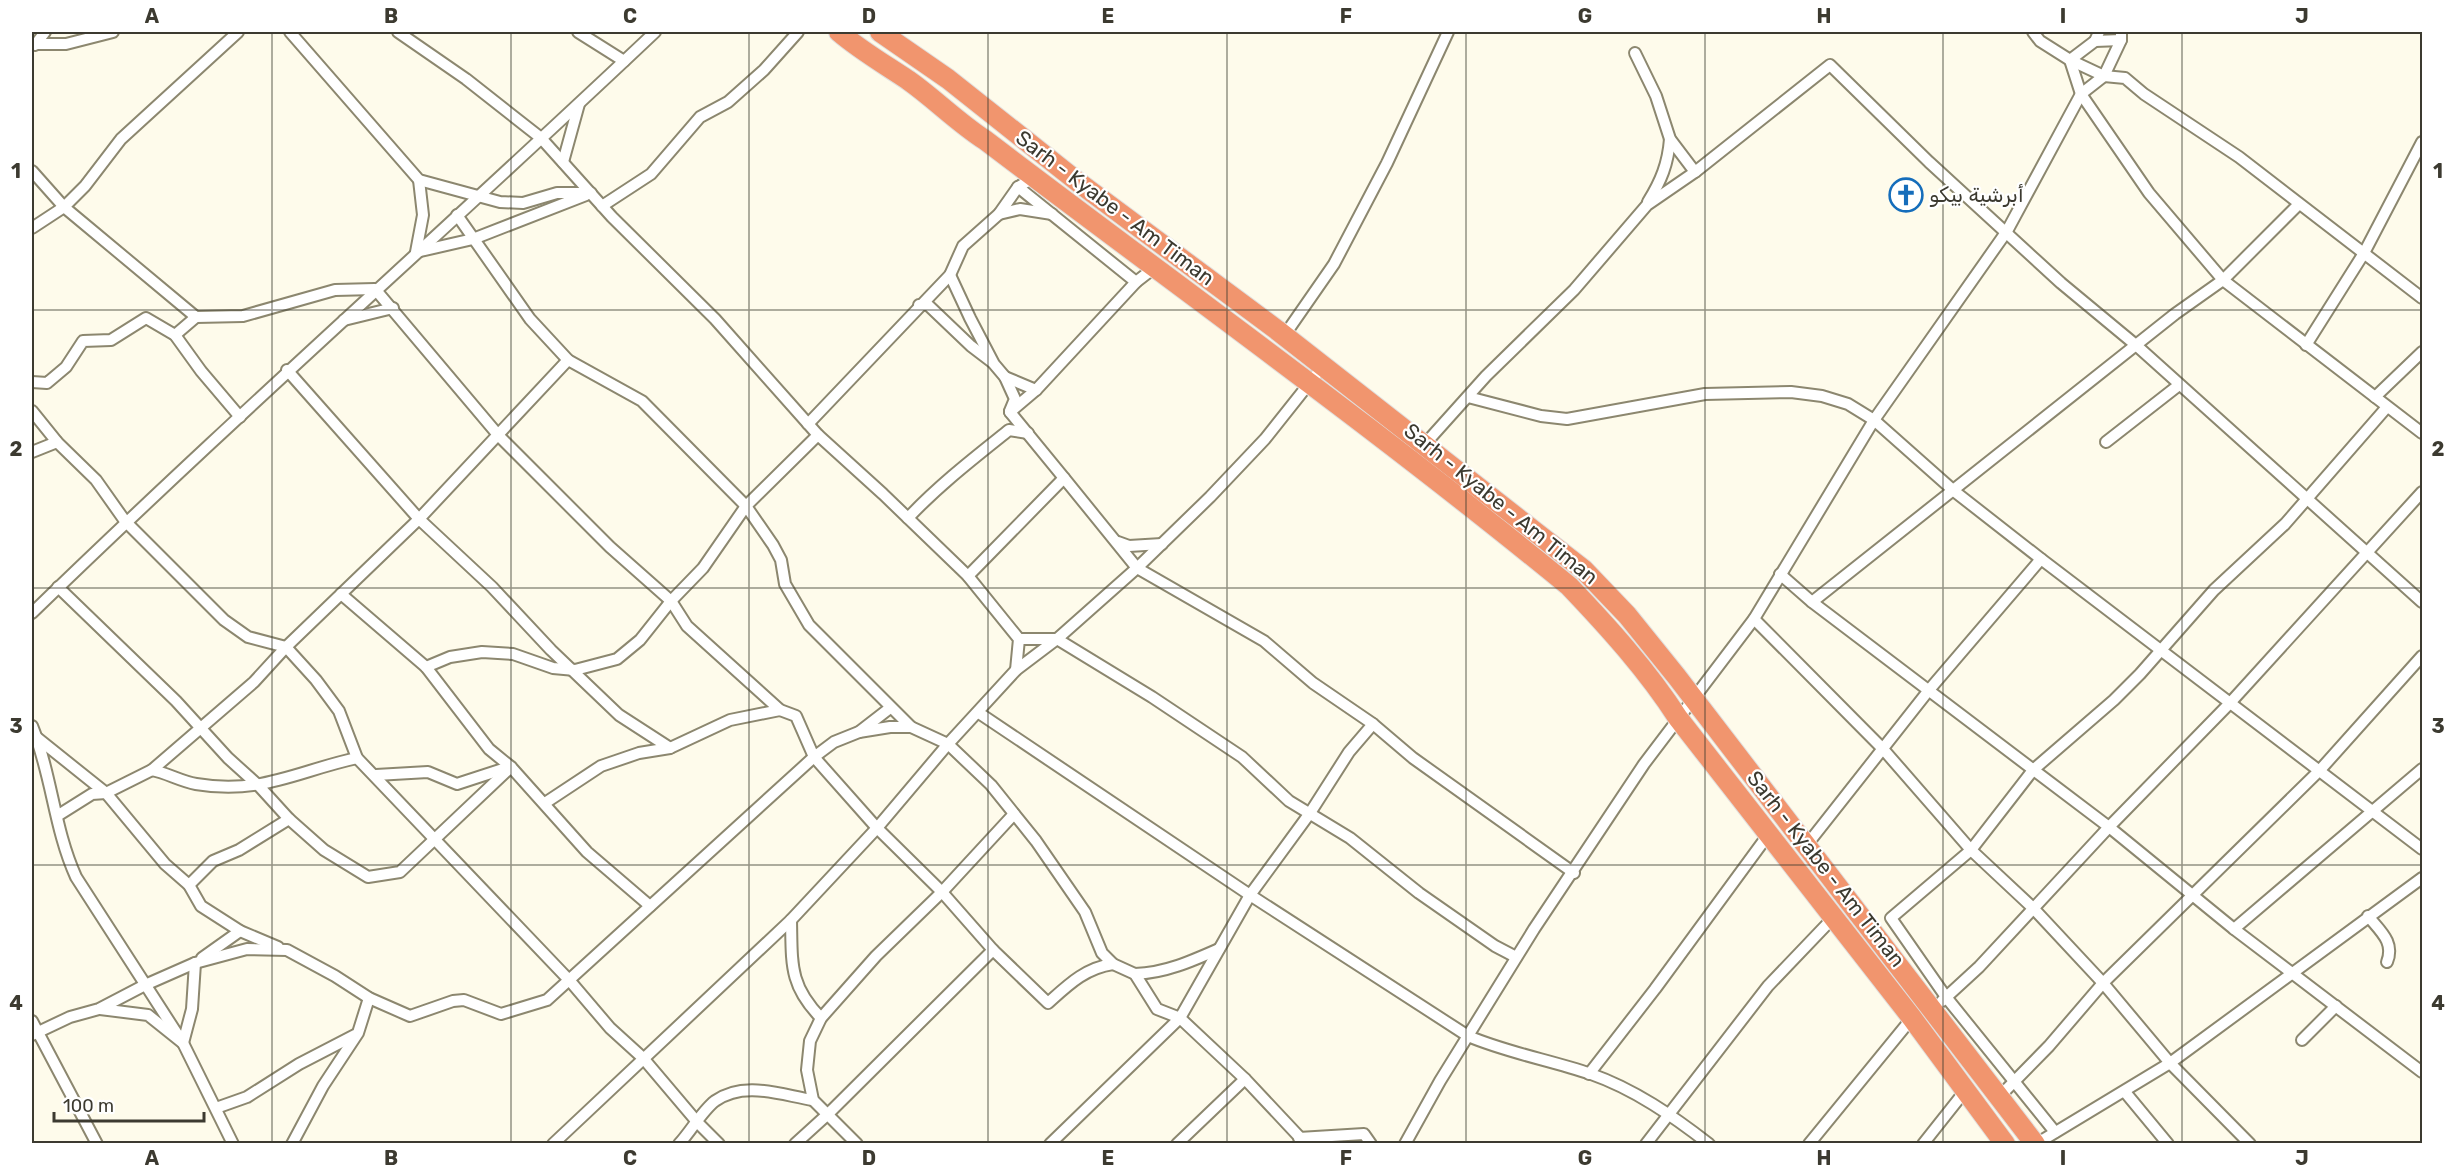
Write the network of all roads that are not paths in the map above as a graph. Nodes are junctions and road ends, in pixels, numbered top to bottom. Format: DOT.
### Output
graph roads {
  1 [pos="45,32"];
  2 [pos="113,32"];
  3 [pos="238,32"];
  4 [pos="290,32"];
  5 [pos="398,32"];
  6 [pos="578,32"];
  7 [pos="655,32"];
  8 [pos="798,32"];
  9 [pos="839,32"];
  10 [pos="880,32"];
  11 [pos="1448,32"];
  12 [pos="2033,32"];
  13 [pos="2097,36"];
  14 [pos="2121,36"];
  15 [pos="35,45"];
  16 [pos="1635,53"];
  17 [pos="2070,60"];
  18 [pos="624,61"];
  19 [pos="2104,76"];
  20 [pos="2082,94"];
  21 [pos="580,103"];
  22 [pos="541,138"];
  23 [pos="1670,139"];
  24 [pos="2422,144"];
  25 [pos="563,162"];
  26 [pos="32,171"];
  27 [pos="1695,172"];
  28 [pos="418,180"];
  29 [pos="1026,182"];
  30 [pos="591,193"];
  31 [pos="477,197"];
  32 [pos="2299,204"];
  33 [pos="1647,205"];
  34 [pos="602,206"];
  35 [pos="64,207"];
  36 [pos="999,214"];
  37 [pos="1053,214"];
  38 [pos="456,215"];
  39 [pos="32,228"];
  40 [pos="2007,231"];
  41 [pos="472,239"];
  42 [pos="416,252"];
  43 [pos="2364,253"];
  44 [pos="1154,268"];
  45 [pos="950,275"];
  46 [pos="2223,280"];
  47 [pos="1136,282"];
  48 [pos="375,289"];
  49 [pos="2422,298"];
  50 [pos="920,306"];
  51 [pos="393,308"];
  52 [pos="196,317"];
  53 [pos="340,321"];
  54 [pos="175,335"];
  55 [pos="1284,336"];
  56 [pos="2306,345"];
  57 [pos="2137,346"];
  58 [pos="2422,352"];
  59 [pos="568,360"];
  60 [pos="994,364"];
  61 [pos="1323,366"];
  62 [pos="287,370"];
  63 [pos="1005,377"];
  64 [pos="32,382"];
  65 [pos="1310,384"];
  66 [pos="2179,385"];
  67 [pos="1036,390"];
  68 [pos="1468,397"];
  69 [pos="2375,398"];
  70 [pos="2387,407"];
  71 [pos="32,411"];
  72 [pos="1010,412"];
  73 [pos="240,417"];
  74 [pos="1874,420"];
  75 [pos="808,424"];
  76 [pos="1029,433"];
  77 [pos="2422,433"];
  78 [pos="818,435"];
  79 [pos="499,436"];
  80 [pos="57,442"];
  81 [pos="2106,442"];
  82 [pos="1425,444"];
  83 [pos="32,452"];
  84 [pos="1064,478"];
  85 [pos="1954,491"];
  86 [pos="2422,492"];
  87 [pos="2307,497"];
  88 [pos="746,506"];
  89 [pos="908,518"];
  90 [pos="419,519"];
  91 [pos="126,521"];
  92 [pos="1115,541"];
  93 [pos="1162,544"];
  94 [pos="2367,554"];
  95 [pos="2041,559"];
  96 [pos="1137,568"];
  97 [pos="1780,574"];
  98 [pos="968,576"];
  99 [pos="58,587"];
  100 [pos="341,594"];
  101 [pos="670,601"];
  102 [pos="1812,602"];
  103 [pos="2422,602"];
  104 [pos="32,613"];
  105 [pos="1754,619"];
  106 [pos="1020,639"];
  107 [pos="1057,639"];
  108 [pos="286,647"];
  109 [pos="2162,650"];
  110 [pos="2422,656"];
  111 [pos="426,667"];
  112 [pos="1016,669"];
  113 [pos="575,670"];
  114 [pos="1929,690"];
  115 [pos="1695,700"];
  116 [pos="2230,703"];
  117 [pos="890,708"];
  118 [pos="780,710"];
  119 [pos="978,713"];
  120 [pos="1678,718"];
  121 [pos="1372,724"];
  122 [pos="911,727"];
  123 [pos="201,728"];
  124 [pos="34,731"];
  125 [pos="859,732"];
  126 [pos="948,744"];
  127 [pos="670,748"];
  128 [pos="1883,749"];
  129 [pos="814,757"];
  130 [pos="357,758"];
  131 [pos="511,767"];
  132 [pos="2422,769"];
  133 [pos="152,770"];
  134 [pos="2033,770"];
  135 [pos="2320,770"];
  136 [pos="376,775"];
  137 [pos="260,786"];
  138 [pos="106,793"];
  139 [pos="545,803"];
  140 [pos="2371,810"];
  141 [pos="1310,813"];
  142 [pos="1014,814"];
  143 [pos="57,816"];
  144 [pos="288,819"];
  145 [pos="2109,827"];
  146 [pos="877,828"];
  147 [pos="1768,835"];
  148 [pos="435,839"];
  149 [pos="1806,846"];
  150 [pos="2422,849"];
  151 [pos="1971,850"];
  152 [pos="1574,873"];
  153 [pos="2422,878"];
  154 [pos="189,885"];
  155 [pos="942,892"];
  156 [pos="2193,893"];
  157 [pos="1250,895"];
  158 [pos="650,906"];
  159 [pos="2033,908"];
  160 [pos="2368,916"];
  161 [pos="1833,918"];
  162 [pos="791,921"];
  163 [pos="2234,929"];
  164 [pos="240,931"];
  165 [pos="1220,949"];
  166 [pos="287,950"];
  167 [pos="993,950"];
  168 [pos="1102,953"];
  169 [pos="1917,956"];
  170 [pos="1516,957"];
  171 [pos="2387,962"];
  172 [pos="195,963"];
  173 [pos="1113,964"];
  174 [pos="1096,966"];
  175 [pos="1901,968"];
  176 [pos="2291,972"];
  177 [pos="1135,974"];
  178 [pos="570,981"];
  179 [pos="2103,984"];
  180 [pos="145,985"];
  181 [pos="369,998"];
  182 [pos="1939,1003"];
  183 [pos="2336,1006"];
  184 [pos="99,1009"];
  185 [pos="820,1018"];
  186 [pos="1180,1018"];
  187 [pos="1912,1018"];
  188 [pos="32,1021"];
  189 [pos="358,1033"];
  190 [pos="34,1034"];
  191 [pos="1468,1036"];
  192 [pos="2302,1041"];
  193 [pos="183,1043"];
  194 [pos="643,1058"];
  195 [pos="2170,1063"];
  196 [pos="2422,1072"];
  197 [pos="1589,1074"];
  198 [pos="1245,1080"];
  199 [pos="2013,1082"];
  200 [pos="1965,1091"];
  201 [pos="2125,1092"];
  202 [pos="1999,1097"];
  203 [pos="813,1100"];
  204 [pos="216,1108"];
  205 [pos="828,1114"];
  206 [pos="1670,1114"];
  207 [pos="698,1123"];
  208 [pos="2055,1132"];
  209 [pos="1300,1142"];
  210 [pos="97,1143"];
  211 [pos="233,1143"];
  212 [pos="292,1143"];
  213 [pos="553,1143"];
  214 [pos="680,1143"];
  215 [pos="718,1143"];
  216 [pos="795,1143"];
  217 [pos="857,1143"];
  218 [pos="1050,1143"];
  219 [pos="1177,1143"];
  220 [pos="1371,1143"];
  221 [pos="1405,1143"];
  222 [pos="1646,1143"];
  223 [pos="1709,1143"];
  224 [pos="1809,1143"];
  225 [pos="1923,1143"];
  226 [pos="2005,1143"];
  227 [pos="2035,1143"];
  228 [pos="2168,1143"];
  229 [pos="2250,1143"];
  1 -- 15 [label="street"];
  2 -- 15 [label="street"];
  3 -- 35 [label="street"];
  4 -- 28 [label="street"];
  5 -- 22 [label="street"];
  6 -- 18 [label="street"];
  7 -- 18 [label="street"];
  8 -- 34 [label="street"];
  9 -- 29 [label="highway, Sarh - Kyabe - Am Timan"];
  10 -- 55 [label="highway, Sarh - Kyabe - Am Timan"];
  11 -- 55 [label="street"];
  12 -- 17 [label="street"];
  13 -- 14 [label="street"];
  13 -- 17 [label="street"];
  14 -- 19 [label="street"];
  16 -- 23 [label="street"];
  17 -- 19 [label="street"];
  17 -- 20 [label="street"];
  18 -- 21 [label="street"];
  19 -- 20 [label="street"];
  19 -- 32 [label="street"];
  20 -- 40 [label="street"];
  20 -- 46 [label="street"];
  21 -- 22 [label="street"];
  21 -- 25 [label="street"];
  22 -- 25 [label="street"];
  22 -- 31 [label="street"];
  23 -- 27 [label="street"];
  23 -- 33 [label="street"];
  24 -- 43 [label="street"];
  25 -- 30 [label="street"];
  26 -- 35 [label="street"];
  27 -- 33 [label="street"];
  27 -- 40 [label="street"];
  28 -- 31 [label="street"];
  28 -- 42 [label="street"];
  29 -- 36 [label="street"];
  29 -- 37 [label="street"];
  29 -- 44 [label="highway, Sarh - Kyabe - Am Timan"];
  30 -- 31 [label="street"];
  30 -- 34 [label="street"];
  30 -- 41 [label="street"];
  31 -- 38 [label="street"];
  32 -- 43 [label="street"];
  32 -- 46 [label="street"];
  33 -- 68 [label="street"];
  34 -- 75 [label="street"];
  35 -- 39 [label="street"];
  35 -- 52 [label="street"];
  36 -- 37 [label="street"];
  36 -- 45 [label="street"];
  37 -- 47 [label="street"];
  38 -- 41 [label="street"];
  38 -- 42 [label="street"];
  40 -- 57 [label="street"];
  40 -- 74 [label="street"];
  41 -- 42 [label="street"];
  41 -- 59 [label="street"];
  42 -- 48 [label="street"];
  43 -- 49 [label="street"];
  43 -- 56 [label="street"];
  44 -- 47 [label="street"];
  44 -- 65 [label="highway, Sarh - Kyabe - Am Timan"];
  45 -- 50 [label="street"];
  45 -- 60 [label="street"];
  46 -- 56 [label="street"];
  46 -- 57 [label="street"];
  47 -- 67 [label="street"];
  48 -- 51 [label="street"];
  48 -- 52 [label="street"];
  48 -- 53 [label="street"];
  50 -- 60 [label="street"];
  50 -- 75 [label="street"];
  51 -- 53 [label="street"];
  51 -- 79 [label="street"];
  52 -- 54 [label="street"];
  53 -- 62 [label="street"];
  54 -- 64 [label="street"];
  54 -- 73 [label="street"];
  55 -- 61 [label="highway, Sarh - Kyabe - Am Timan"];
  56 -- 69 [label="street"];
  57 -- 66 [label="street"];
  57 -- 85 [label="street"];
  58 -- 69 [label="street"];
  59 -- 79 [label="street"];
  59 -- 88 [label="street"];
  60 -- 63 [label="street"];
  61 -- 65 [label="street"];
  61 -- 82 [label="highway, Sarh - Kyabe - Am Timan"];
  62 -- 73 [label="street"];
  62 -- 90 [label="street"];
  63 -- 67 [label="street"];
  63 -- 72 [label="street"];
  65 -- 93 [label="street"];
  65 -- 120 [label="highway, Sarh - Kyabe - Am Timan"];
  66 -- 81 [label="street"];
  66 -- 87 [label="street"];
  67 -- 72 [label="street"];
  68 -- 74 [label="street"];
  68 -- 82 [label="street"];
  69 -- 70 [label="street"];
  70 -- 77 [label="street"];
  70 -- 87 [label="street"];
  71 -- 80 [label="street"];
  72 -- 76 [label="street"];
  73 -- 91 [label="street"];
  74 -- 85 [label="street"];
  74 -- 97 [label="street"];
  75 -- 78 [label="street"];
  76 -- 84 [label="street"];
  76 -- 89 [label="street"];
  78 -- 88 [label="street"];
  78 -- 89 [label="street"];
  79 -- 90 [label="street"];
  79 -- 101 [label="street"];
  80 -- 83 [label="street"];
  80 -- 91 [label="street"];
  82 -- 115 [label="highway, Sarh - Kyabe - Am Timan"];
  84 -- 92 [label="street"];
  84 -- 98 [label="street"];
  85 -- 95 [label="street"];
  85 -- 102 [label="street"];
  86 -- 94 [label="street"];
  87 -- 94 [label="street"];
  87 -- 109 [label="street"];
  88 -- 101 [label="street"];
  88 -- 117 [label="street"];
  89 -- 98 [label="street"];
  90 -- 100 [label="street"];
  90 -- 113 [label="street"];
  91 -- 99 [label="street"];
  91 -- 108 [label="street"];
  92 -- 93 [label="street"];
  92 -- 96 [label="street"];
  93 -- 96 [label="street"];
  94 -- 103 [label="street"];
  94 -- 116 [label="street"];
  95 -- 109 [label="street"];
  95 -- 114 [label="street"];
  96 -- 107 [label="street"];
  96 -- 121 [label="street"];
  97 -- 102 [label="street"];
  97 -- 105 [label="street"];
  98 -- 106 [label="street"];
  99 -- 104 [label="street"];
  99 -- 123 [label="street"];
  100 -- 108 [label="street"];
  100 -- 111 [label="street"];
  101 -- 113 [label="street"];
  101 -- 118 [label="street"];
  102 -- 114 [label="street"];
  105 -- 115 [label="street"];
  105 -- 128 [label="street"];
  106 -- 107 [label="street"];
  106 -- 112 [label="street"];
  107 -- 112 [label="street"];
  107 -- 141 [label="street"];
  108 -- 123 [label="street"];
  108 -- 130 [label="street"];
  109 -- 116 [label="street"];
  109 -- 134 [label="street"];
  110 -- 135 [label="street"];
  111 -- 113 [label="street"];
  111 -- 131 [label="street"];
  112 -- 119 [label="street"];
  113 -- 127 [label="street"];
  114 -- 128 [label="street"];
  114 -- 134 [label="street"];
  115 -- 120 [label="street"];
  115 -- 149 [label="highway, Sarh - Kyabe - Am Timan"];
  116 -- 135 [label="street"];
  116 -- 145 [label="street"];
  117 -- 122 [label="street"];
  117 -- 125 [label="street"];
  118 -- 127 [label="street"];
  118 -- 129 [label="street"];
  119 -- 126 [label="street"];
  119 -- 157 [label="street"];
  120 -- 147 [label="highway, Sarh - Kyabe - Am Timan"];
  120 -- 152 [label="street"];
  121 -- 141 [label="street"];
  121 -- 152 [label="street"];
  122 -- 125 [label="street"];
  122 -- 126 [label="street"];
  123 -- 133 [label="street"];
  123 -- 137 [label="street"];
  124 -- 138 [label="street"];
  124 -- 143 [label="street"];
  125 -- 129 [label="street"];
  126 -- 142 [label="street"];
  126 -- 146 [label="street"];
  127 -- 139 [label="street"];
  128 -- 149 [label="street"];
  128 -- 151 [label="street"];
  129 -- 146 [label="street"];
  129 -- 158 [label="street"];
  130 -- 136 [label="street"];
  130 -- 137 [label="street"];
  131 -- 136 [label="street"];
  131 -- 139 [label="street"];
  131 -- 148 [label="street"];
  132 -- 140 [label="street"];
  133 -- 137 [label="street"];
  133 -- 138 [label="street"];
  134 -- 145 [label="street"];
  134 -- 151 [label="street"];
  135 -- 140 [label="street"];
  135 -- 156 [label="street"];
  136 -- 148 [label="street"];
  137 -- 144 [label="street"];
  138 -- 143 [label="street"];
  138 -- 154 [label="street"];
  139 -- 158 [label="street"];
  140 -- 150 [label="street"];
  140 -- 163 [label="street"];
  141 -- 157 [label="street"];
  141 -- 170 [label="street"];
  142 -- 155 [label="street"];
  142 -- 168 [label="street"];
  143 -- 180 [label="street"];
  144 -- 148 [label="street"];
  144 -- 154 [label="street"];
  145 -- 156 [label="street"];
  145 -- 159 [label="street"];
  146 -- 155 [label="street"];
  146 -- 162 [label="street"];
  147 -- 161 [label="highway, Sarh - Kyabe - Am Timan"];
  147 -- 197 [label="street"];
  148 -- 178 [label="street"];
  149 -- 175 [label="highway, Sarh - Kyabe - Am Timan"];
  151 -- 159 [label="street"];
  151 -- 169 [label="street"];
  152 -- 170 [label="street"];
  153 -- 160 [label="street"];
  154 -- 164 [label="street"];
  155 -- 167 [label="street"];
  155 -- 185 [label="street"];
  156 -- 163 [label="street"];
  156 -- 179 [label="street"];
  157 -- 165 [label="street"];
  157 -- 191 [label="street"];
  158 -- 178 [label="street"];
  159 -- 179 [label="street"];
  159 -- 182 [label="street"];
  160 -- 171 [label="street"];
  160 -- 176 [label="street"];
  161 -- 187 [label="highway, Sarh - Kyabe - Am Timan"];
  161 -- 206 [label="street"];
  162 -- 185 [label="street"];
  162 -- 194 [label="street"];
  163 -- 176 [label="street"];
  164 -- 166 [label="street"];
  164 -- 172 [label="street"];
  165 -- 177 [label="street"];
  165 -- 186 [label="street"];
  166 -- 172 [label="street"];
  166 -- 181 [label="street"];
  167 -- 174 [label="street"];
  167 -- 205 [label="street"];
  168 -- 173 [label="street"];
  168 -- 174 [label="street"];
  169 -- 175 [label="street"];
  169 -- 182 [label="street"];
  170 -- 191 [label="street"];
  172 -- 180 [label="street"];
  172 -- 193 [label="street"];
  173 -- 174 [label="street"];
  173 -- 177 [label="street"];
  175 -- 182 [label="highway, Sarh - Kyabe - Am Timan"];
  176 -- 183 [label="street"];
  176 -- 195 [label="street"];
  177 -- 186 [label="street"];
  178 -- 181 [label="street"];
  178 -- 194 [label="street"];
  179 -- 195 [label="street"];
  179 -- 199 [label="street"];
  180 -- 184 [label="street"];
  180 -- 193 [label="street"];
  181 -- 189 [label="street"];
  182 -- 199 [label="street"];
  182 -- 202 [label="highway, Sarh - Kyabe - Am Timan"];
  183 -- 192 [label="street"];
  183 -- 196 [label="street"];
  184 -- 190 [label="street"];
  184 -- 193 [label="street"];
  185 -- 203 [label="street"];
  186 -- 198 [label="street"];
  186 -- 218 [label="street"];
  187 -- 200 [label="highway, Sarh - Kyabe - Am Timan"];
  187 -- 224 [label="street"];
  188 -- 190 [label="street"];
  189 -- 204 [label="street"];
  189 -- 212 [label="street"];
  190 -- 210 [label="street"];
  191 -- 197 [label="street"];
  191 -- 221 [label="street"];
  193 -- 204 [label="street"];
  194 -- 207 [label="street"];
  194 -- 213 [label="street"];
  195 -- 201 [label="street"];
  195 -- 229 [label="street"];
  197 -- 206 [label="street"];
  198 -- 209 [label="street"];
  198 -- 219 [label="street"];
  199 -- 202 [label="street"];
  199 -- 208 [label="street"];
  200 -- 225 [label="street"];
  200 -- 226 [label="highway, Sarh - Kyabe - Am Timan"];
  201 -- 208 [label="street"];
  201 -- 228 [label="street"];
  202 -- 227 [label="highway, Sarh - Kyabe - Am Timan"];
  203 -- 205 [label="street"];
  203 -- 207 [label="street"];
  204 -- 211 [label="street"];
  205 -- 216 [label="street"];
  205 -- 217 [label="street"];
  206 -- 222 [label="street"];
  206 -- 223 [label="street"];
  207 -- 214 [label="street"];
  207 -- 215 [label="street"];
  208 -- 227 [label="street"];
  209 -- 220 [label="street"];
}
